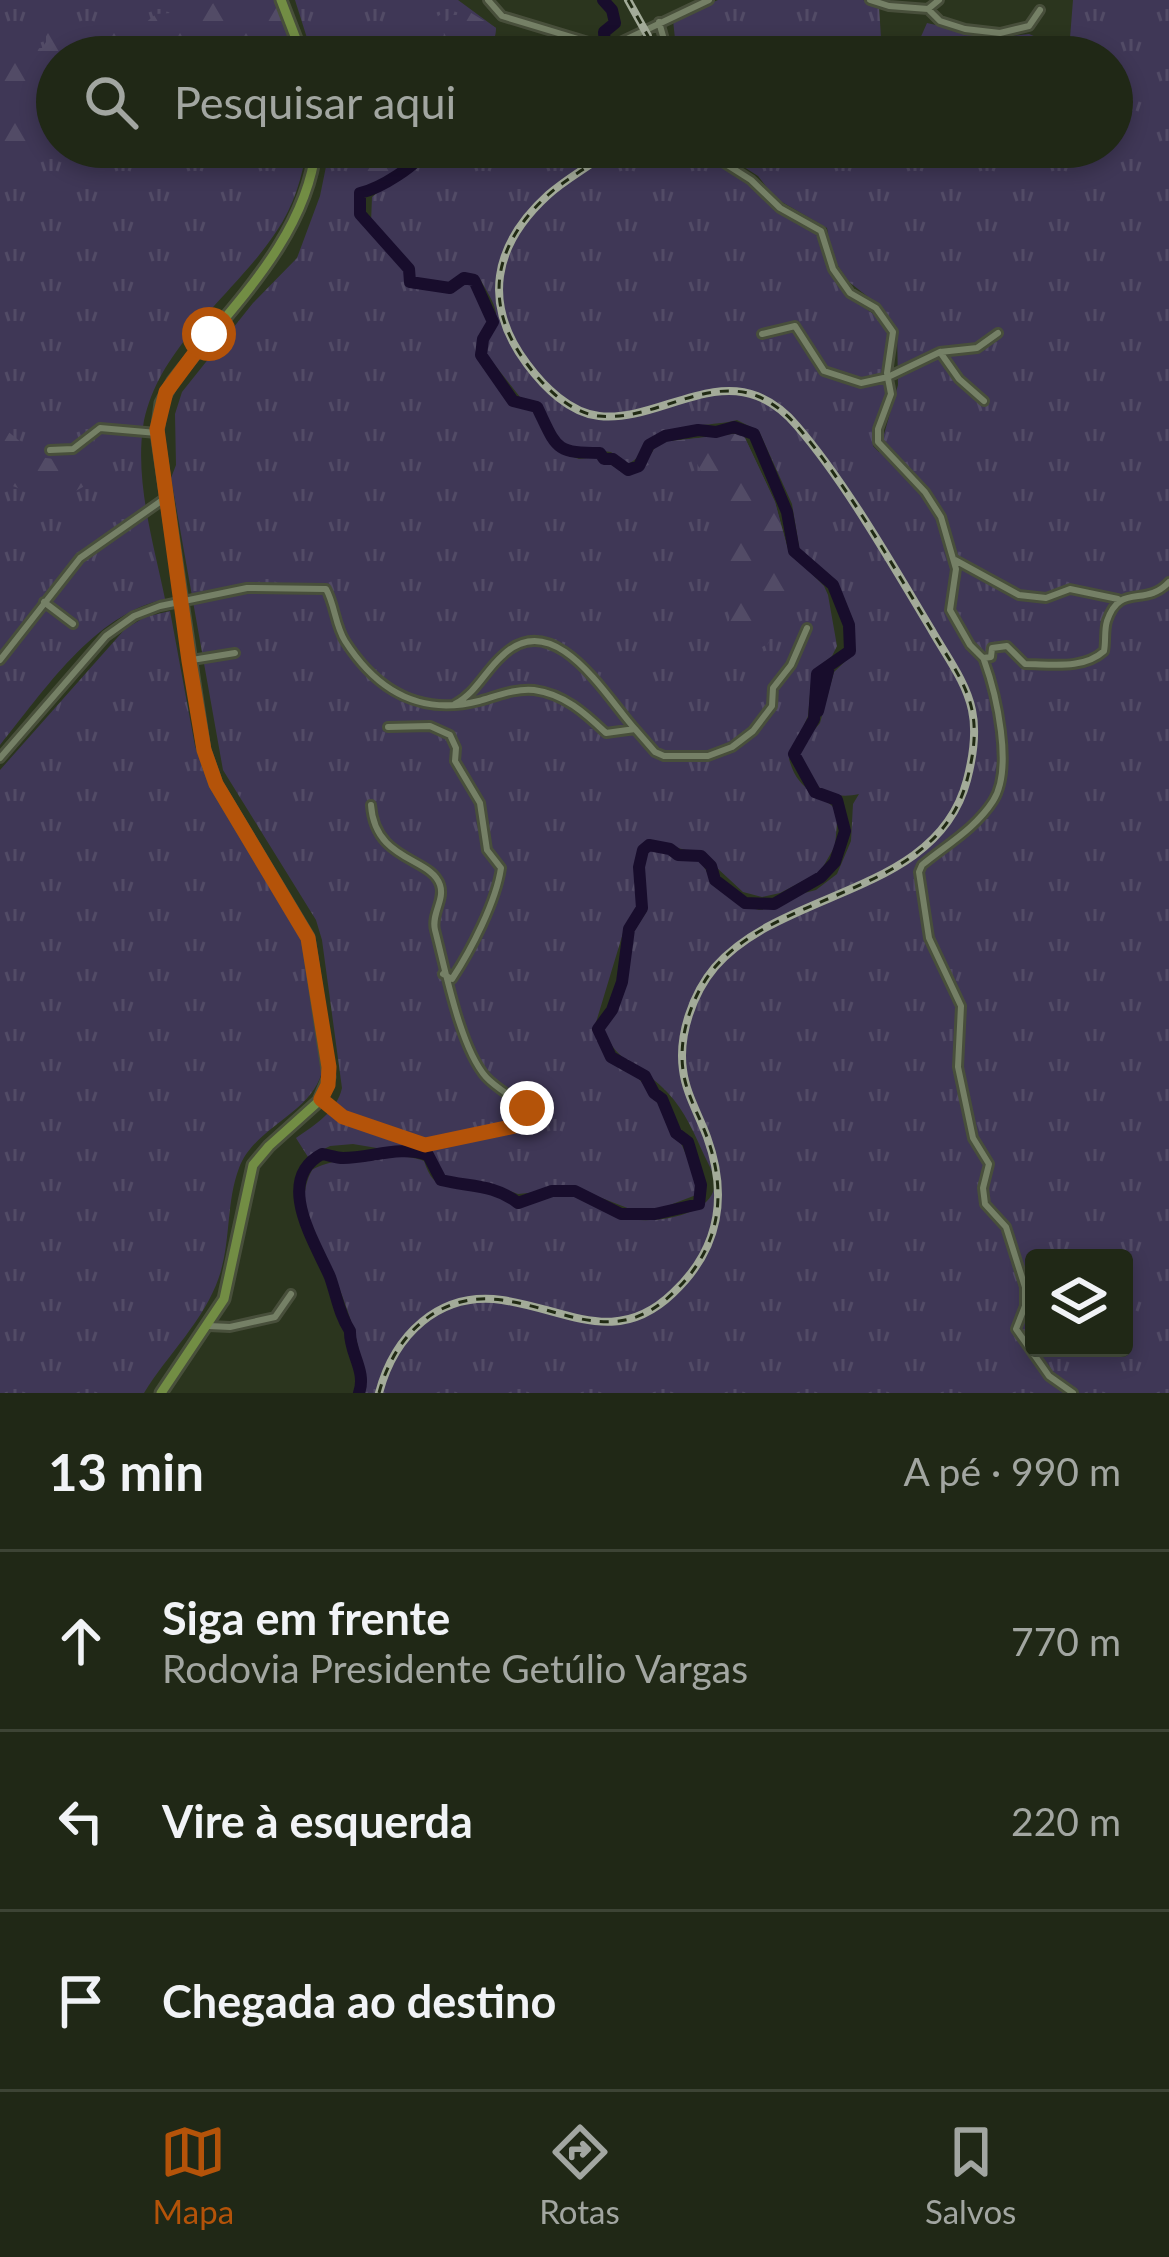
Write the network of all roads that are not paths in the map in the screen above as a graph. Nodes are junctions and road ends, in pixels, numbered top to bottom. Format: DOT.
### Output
graph roads {
  1 [pos="281,0"];
  2 [pos="488,0"];
  3 [pos="709,0"];
  4 [pos="870,0"];
  5 [pos="939,0"];
  6 [pos="928,9"];
  7 [pos="1040,10"];
  8 [pos="659,22"];
  9 [pos="295,36"];
  10 [pos="567,36"];
  11 [pos="632,36"];
  12 [pos="663,36"];
  13 [pos="312,168"];
  14 [pos="732,168"];
  15 [pos="998,333"];
  16 [pos="762,334"];
  17 [pos="940,352"];
  18 [pos="888,377"];
  19 [pos="984,401"];
  20 [pos="157,433"];
  21 [pos="50,450"];
  22 [pos="164,500"];
  23 [pos="955,560"];
  24 [pos="1169,582"];
  25 [pos="1121,599"];
  26 [pos="44,602"];
  27 [pos="181,602"];
  28 [pos="73,624"];
  29 [pos="807,628"];
  30 [pos="235,653"];
  31 [pos="983,658"];
  32 [pos="0,660"];
  33 [pos="189,661"];
  34 [pos="450,706"];
  35 [pos="388,727"];
  36 [pos="635,729"];
  37 [pos="0,758"];
  38 [pos="371,805"];
  39 [pos="443,974"];
  40 [pos="321,1099"];
  41 [pos="291,1294"];
  42 [pos="209,1326"];
  43 [pos="161,1393"];
  44 [pos="1073,1393"];
  1 -- 9 [label="main road"];
  2 -- 10 [label="street"];
  3 -- 8 [label="street"];
  4 -- 6 [label="street"];
  5 -- 6 [label="street"];
  6 -- 7 [label="street"];
  8 -- 11 [label="street"];
  8 -- 12 [label="street"];
  13 -- 20 [label="main road"];
  14 -- 18 [label="street"];
  15 -- 17 [label="street"];
  16 -- 18 [label="street"];
  17 -- 18 [label="street"];
  17 -- 19 [label="street"];
  18 -- 23 [label="street"];
  20 -- 21 [label="street"];
  20 -- 22 [label="main road"];
  22 -- 26 [label="street"];
  22 -- 27 [label="main road"];
  23 -- 25 [label="street"];
  23 -- 31 [label="street"];
  24 -- 25 [label="street"];
  25 -- 31 [label="street"];
  26 -- 28 [label="street"];
  26 -- 32 [label="street"];
  27 -- 33 [label="main road"];
  27 -- 34 [label="street"];
  27 -- 37 [label="street"];
  29 -- 36 [label="street"];
  30 -- 33 [label="street"];
  31 -- 44 [label="street"];
  33 -- 40 [label="main road"];
  34 -- 36 [label="street"];
  34 -- 36 [label="street"];
  35 -- 39 [label="street"];
  38 -- 39 [label="street"];
  39 -- 40 [label="street"];
  40 -- 42 [label="main road"];
  41 -- 42 [label="street"];
  42 -- 43 [label="main road"];
}
